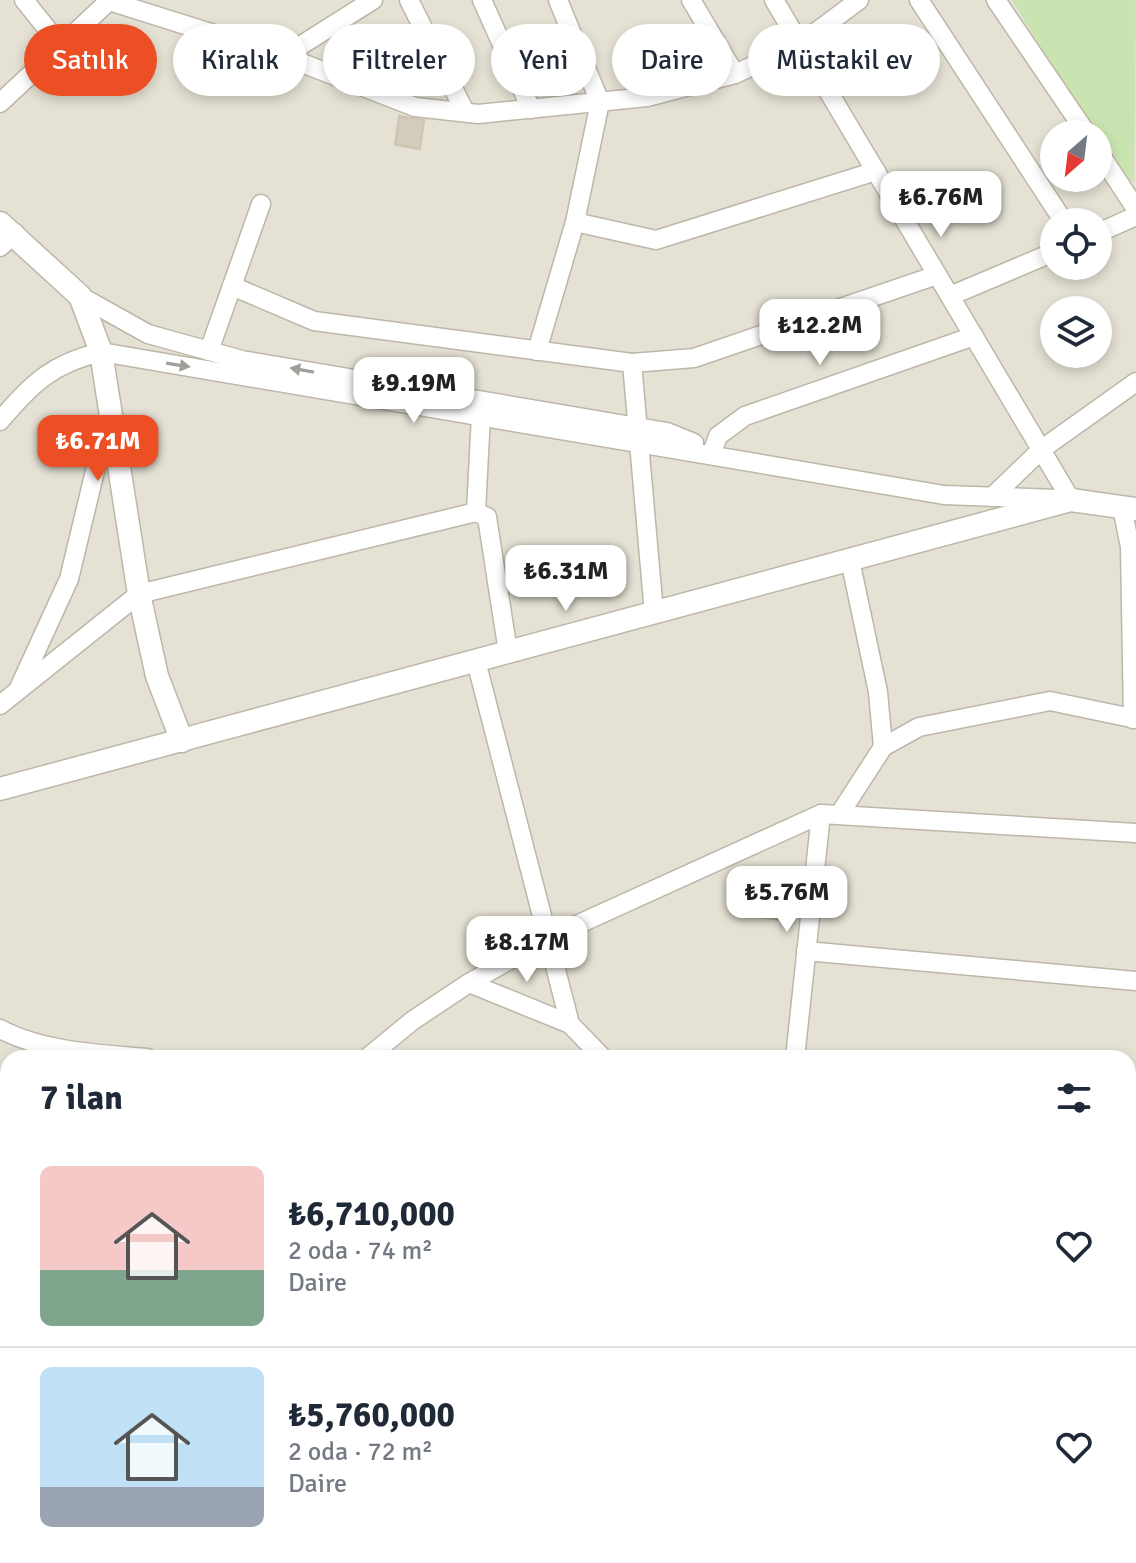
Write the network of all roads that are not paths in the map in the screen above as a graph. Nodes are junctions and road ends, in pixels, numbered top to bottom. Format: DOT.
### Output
graph roads {
  1 [pos="24,0"];
  2 [pos="110,0"];
  3 [pos="373,0"];
  4 [pos="409,0"];
  5 [pos="482,0"];
  6 [pos="558,0"];
  7 [pos="691,0"];
  8 [pos="774,0"];
  9 [pos="859,0"];
  10 [pos="919,0"];
  11 [pos="996,0"];
  12 [pos="43,24"];
  13 [pos="83,24"];
  14 [pos="185,24"];
  15 [pos="788,24"];
  16 [pos="827,24"];
  17 [pos="307,42"];
  18 [pos="307,65"];
  19 [pos="748,68"];
  20 [pos="735,74"];
  21 [pos="24,76"];
  22 [pos="3,94"];
  23 [pos="831,96"];
  24 [pos="600,102"];
  25 [pos="531,109"];
  26 [pos="465,112"];
  27 [pos="1077,120"];
  28 [pos="876,171"];
  29 [pos="1112,172"];
  30 [pos="261,204"];
  31 [pos="1055,208"];
  32 [pos="1136,209"];
  33 [pos="1136,216"];
  34 [pos="575,222"];
  35 [pos="1112,227"];
  36 [pos="5,235"];
  37 [pos="1040,258"];
  38 [pos="937,275"];
  39 [pos="232,286"];
  40 [pos="80,296"];
  41 [pos="950,296"];
  42 [pos="974,336"];
  43 [pos="209,351"];
  44 [pos="537,351"];
  45 [pos="101,352"];
  46 [pos="632,363"];
  47 [pos="1136,382"];
  48 [pos="110,410"];
  49 [pos="481,415"];
  50 [pos="0,421"];
  51 [pos="637,434"];
  52 [pos="1042,449"];
  53 [pos="713,450"];
  54 [pos="733,458"];
  55 [pos="992,497"];
  56 [pos="1071,500"];
  57 [pos="1129,508"];
  58 [pos="476,512"];
  59 [pos="850,560"];
  60 [pos="139,594"];
  61 [pos="654,613"];
  62 [pos="508,652"];
  63 [pos="476,661"];
  64 [pos="16,692"];
  65 [pos="0,705"];
  66 [pos="1135,719"];
  67 [pos="182,741"];
  68 [pos="883,747"];
  69 [pos="0,789"];
  70 [pos="830,815"];
  71 [pos="1136,833"];
  72 [pos="548,938"];
  73 [pos="806,951"];
  74 [pos="1136,981"];
  75 [pos="469,983"];
  76 [pos="570,1024"];
  77 [pos="0,1029"];
  78 [pos="74,1050"];
  79 [pos="377,1050"];
  80 [pos="595,1050"];
  81 [pos="796,1050"];
  1 -- 12 [label="street"];
  2 -- 13 [label="street"];
  2 -- 14 [label="street"];
  3 -- 17 [label="street"];
  4 -- 26 [label="street"];
  5 -- 25 [label="street"];
  6 -- 24 [label="street"];
  7 -- 20 [label="street"];
  8 -- 15 [label="street"];
  9 -- 16 [label="street"];
  10 -- 31 [label="street"];
  11 -- 27 [label="street"];
  18 -- 26 [label="street"];
  19 -- 20 [label="street"];
  20 -- 24 [label="street"];
  21 -- 22 [label="street"];
  23 -- 28 [label="street"];
  24 -- 25 [label="street"];
  24 -- 34 [label="street"];
  25 -- 26 [label="street"];
  28 -- 34 [label="street"];
  28 -- 38 [label="street"];
  29 -- 32 [label="street"];
  30 -- 39 [label="street"];
  33 -- 35 [label="street"];
  34 -- 44 [label="street"];
  36 -- 40 [label="street"];
  37 -- 41 [label="street"];
  38 -- 41 [label="street"];
  38 -- 46 [label="street"];
  39 -- 43 [label="street"];
  39 -- 44 [label="street"];
  40 -- 43 [label="street"];
  40 -- 45 [label="street"];
  41 -- 42 [label="street"];
  42 -- 52 [label="street"];
  42 -- 53 [label="street"];
  51 -- 43 [label="street, one-way"];
  44 -- 46 [label="street"];
  45 -- 48 [label="street"];
  45 -- 49 [label="street, one-way"];
  45 -- 50 [label="street"];
  46 -- 51 [label="street"];
  47 -- 52 [label="street"];
  48 -- 60 [label="street"];
  48 -- 64 [label="street"];
  49 -- 51 [label="street"];
  49 -- 58 [label="street"];
  51 -- 53 [label="street"];
  51 -- 54 [label="street"];
  51 -- 61 [label="street"];
  52 -- 55 [label="street"];
  52 -- 56 [label="street"];
  53 -- 54 [label="street"];
  54 -- 55 [label="street"];
  55 -- 56 [label="street"];
  56 -- 57 [label="street"];
  56 -- 59 [label="street"];
  57 -- 66 [label="street"];
  58 -- 60 [label="street"];
  58 -- 62 [label="street"];
  59 -- 61 [label="street"];
  59 -- 68 [label="street"];
  60 -- 64 [label="street"];
  60 -- 67 [label="street"];
  61 -- 62 [label="street"];
  62 -- 63 [label="street"];
  63 -- 67 [label="street"];
  63 -- 72 [label="street"];
  64 -- 65 [label="street"];
  66 -- 68 [label="street"];
  67 -- 69 [label="street"];
  68 -- 70 [label="street"];
  70 -- 71 [label="street"];
  70 -- 72 [label="street"];
  70 -- 73 [label="street"];
  72 -- 75 [label="street"];
  72 -- 76 [label="street"];
  73 -- 74 [label="street"];
  73 -- 81 [label="street"];
  75 -- 76 [label="street"];
  75 -- 79 [label="street"];
  76 -- 80 [label="street"];
  77 -- 78 [label="street"];
}
